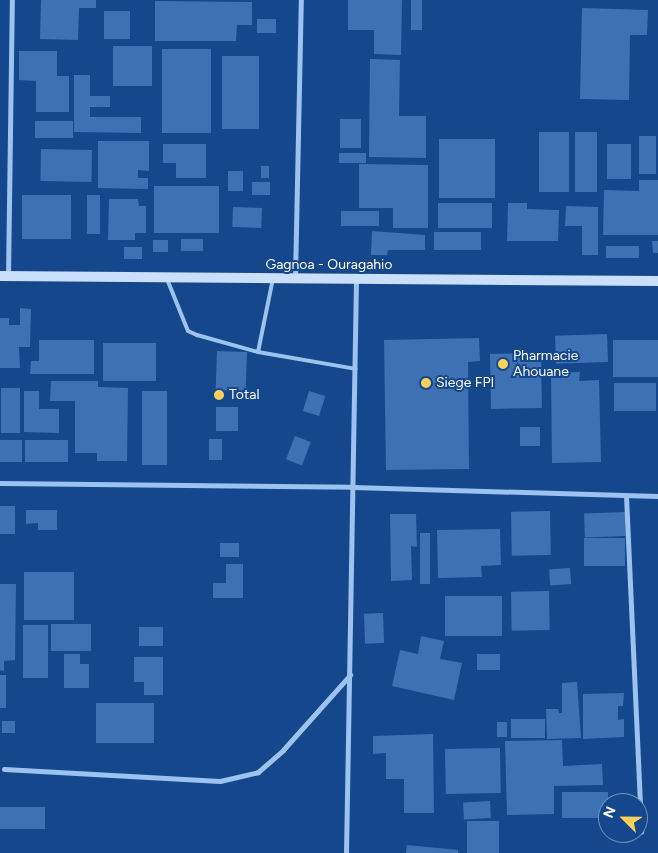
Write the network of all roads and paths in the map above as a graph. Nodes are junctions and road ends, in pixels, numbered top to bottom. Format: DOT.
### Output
graph roads {
  1 [pos="12,0"];
  2 [pos="301,0"];
  3 [pos="4,276"];
  4 [pos="166,277"];
  5 [pos="273,278"];
  6 [pos="295,278"];
  7 [pos="356,278"];
  8 [pos="658,281"];
  9 [pos="258,352"];
  10 [pos="357,369"];
  11 [pos="0,483"];
  12 [pos="353,487"];
  13 [pos="626,496"];
  14 [pos="658,496"];
  15 [pos="350,675"];
  16 [pos="4,769"];
  17 [pos="639,793"];
  18 [pos="346,853"];
  1 -- 3 [label="street"];
  2 -- 6 [label="street"];
  3 -- 4 [label="main road, Gagnoa - Ouragahio"];
  4 -- 5 [label="main road, Gagnoa - Ouragahio"];
  4 -- 9 [label="lane"];
  5 -- 6 [label="main road, Gagnoa - Ouragahio"];
  5 -- 9 [label="lane"];
  6 -- 7 [label="main road, Gagnoa - Ouragahio"];
  7 -- 8 [label="main road, Gagnoa - Ouragahio"];
  7 -- 10 [label="street"];
  9 -- 10 [label="lane"];
  10 -- 12 [label="street"];
  11 -- 12 [label="street"];
  12 -- 13 [label="street"];
  12 -- 15 [label="street"];
  13 -- 14 [label="street"];
  13 -- 17 [label="street"];
  15 -- 16 [label="street"];
  15 -- 18 [label="street"];
}
